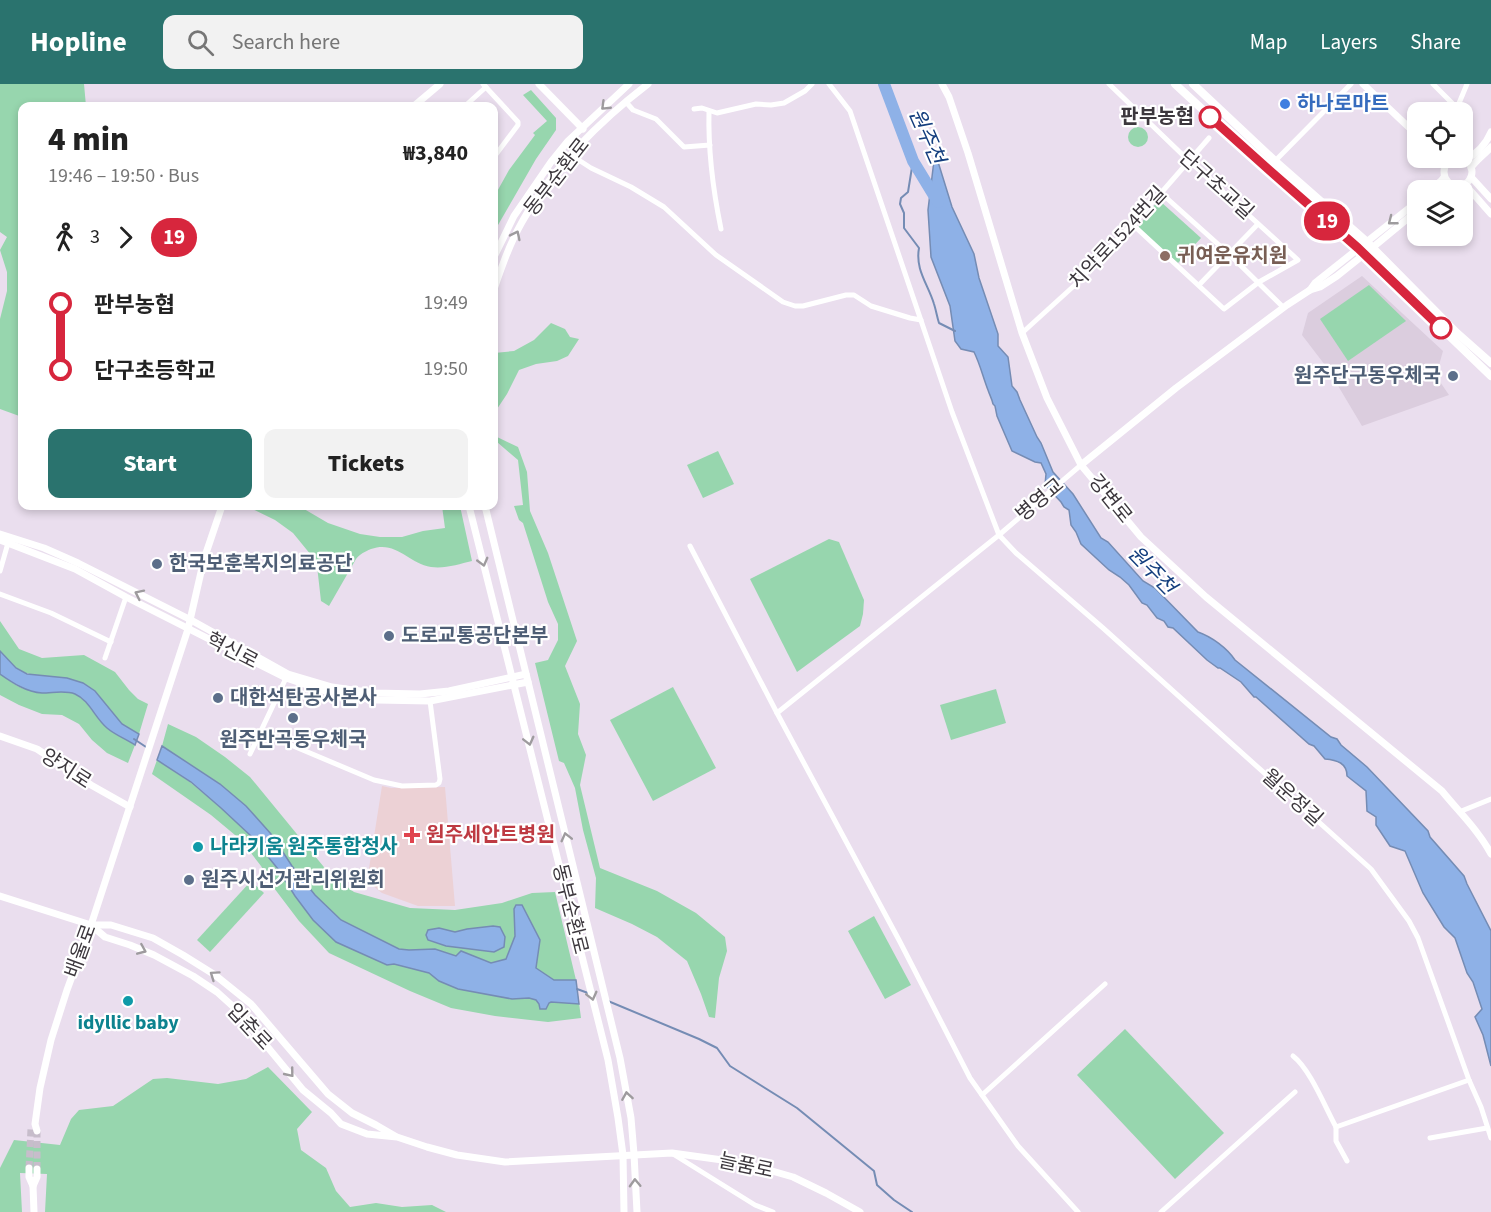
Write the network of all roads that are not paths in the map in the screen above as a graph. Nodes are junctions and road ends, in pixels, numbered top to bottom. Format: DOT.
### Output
graph roads {
  1 [pos="440,84"];
  2 [pos="539,84"];
  3 [pos="629,84"];
  4 [pos="648,84"];
  5 [pos="812,84"];
  6 [pos="829,84"];
  7 [pos="942,84"];
  8 [pos="1109,84"];
  9 [pos="1175,84"];
  10 [pos="1192,84"];
  11 [pos="1351,84"];
  12 [pos="1363,84"];
  13 [pos="1433,84"];
  14 [pos="1467,84"];
  15 [pos="484,86"];
  16 [pos="419,102"];
  17 [pos="469,102"];
  18 [pos="626,102"];
  19 [pos="1448,102"];
  20 [pos="1459,102"];
  21 [pos="694,109"];
  22 [pos="710,111"];
  23 [pos="1407,126"];
  24 [pos="582,128"];
  25 [pos="1491,132"];
  26 [pos="590,135"];
  27 [pos="1209,138"];
  28 [pos="710,145"];
  29 [pos="1491,147"];
  30 [pos="498,152"];
  31 [pos="572,155"];
  32 [pos="1473,155"];
  33 [pos="1189,161"];
  34 [pos="1275,162"];
  35 [pos="1473,164"];
  36 [pos="1444,168"];
  37 [pos="1471,168"];
  38 [pos="1268,169"];
  39 [pos="1444,177"];
  40 [pos="1471,177"];
  41 [pos="1442,180"];
  42 [pos="1447,180"];
  43 [pos="1469,180"];
  44 [pos="1161,193"];
  45 [pos="1473,194"];
  46 [pos="1491,199"];
  47 [pos="1407,209"];
  48 [pos="1491,214"];
  49 [pos="1407,219"];
  50 [pos="1132,224"];
  51 [pos="1258,224"];
  52 [pos="721,229"];
  53 [pos="1366,241"];
  54 [pos="1358,248"];
  55 [pos="1372,248"];
  56 [pos="498,249"];
  57 [pos="1229,254"];
  58 [pos="1364,255"];
  59 [pos="498,278"];
  60 [pos="1259,282"];
  61 [pos="1198,285"];
  62 [pos="1310,290"];
  63 [pos="1283,307"];
  64 [pos="921,320"];
  65 [pos="1022,333"];
  66 [pos="1491,363"];
  67 [pos="1491,376"];
  68 [pos="1081,465"];
  69 [pos="221,510"];
  70 [pos="471,510"];
  71 [pos="485,510"];
  72 [pos="0,534"];
  73 [pos="999,535"];
  74 [pos="6,540"];
  75 [pos="690,546"];
  76 [pos="0,571"];
  77 [pos="0,594"];
  78 [pos="126,597"];
  79 [pos="191,620"];
  80 [pos="188,629"];
  81 [pos="111,642"];
  82 [pos="105,658"];
  83 [pos="287,676"];
  84 [pos="527,678"];
  85 [pos="514,681"];
  86 [pos="430,701"];
  87 [pos="777,713"];
  88 [pos="260,732"];
  89 [pos="0,736"];
  90 [pos="250,754"];
  91 [pos="1491,799"];
  92 [pos="130,807"];
  93 [pos="1459,812"];
  94 [pos="1491,854"];
  95 [pos="0,896"];
  96 [pos="91,925"];
  97 [pos="1105,984"];
  98 [pos="1293,1056"];
  99 [pos="1468,1080"];
  100 [pos="1295,1092"];
  101 [pos="982,1095"];
  102 [pos="1336,1127"];
  103 [pos="34,1128"];
  104 [pos="1488,1128"];
  105 [pos="397,1137"];
  106 [pos="1430,1138"];
  107 [pos="1491,1138"];
  108 [pos="672,1153"];
  109 [pos="634,1154"];
  110 [pos="622,1155"];
  111 [pos="1347,1161"];
  112 [pos="33,1169"];
  113 [pos="34,1212"];
  114 [pos="624,1212"];
  115 [pos="637,1212"];
  116 [pos="773,1212"];
  117 [pos="860,1212"];
  118 [pos="1078,1212"];
  119 [pos="1161,1212"];
  1 -- 16 [label="street"];
  2 -- 24 [label="street"];
  3 -- 24 [label="street, 동부순환로, one-way"];
  4 -- 18 [label="street, 동부순환로"];
  5 -- 22 [label="street"];
  6 -- 64 [label="street"];
  7 -- 65 [label="street, 강변로"];
  8 -- 33 [label="street, 단구초교길"];
  9 -- 38 [label="main road"];
  10 -- 34 [label="main road"];
  11 -- 34 [label="street"];
  12 -- 23 [label="street"];
  13 -- 19 [label="street"];
  14 -- 20 [label="street"];
  15 -- 17 [label="street"];
  15 -- 30 [label="street"];
  18 -- 26 [label="street, 동부순환로"];
  18 -- 28 [label="street"];
  21 -- 22 [label="street"];
  22 -- 28 [label="street"];
  24 -- 26 [label="street"];
  24 -- 56 [label="street, 동부순환로"];
  25 -- 32 [label="street"];
  26 -- 31 [label="street, 동부순환로"];
  27 -- 33 [label="street, 치악로1524번길"];
  28 -- 52 [label="street"];
  29 -- 35 [label="street"];
  59 -- 31 [label="street, 동부순환로, one-way"];
  31 -- 64 [label="street"];
  33 -- 44 [label="street, 치악로1524번길"];
  33 -- 51 [label="street, 단구초교길"];
  34 -- 38 [label="street"];
  34 -- 53 [label="main road"];
  36 -- 39 [label="street"];
  37 -- 40 [label="street"];
  38 -- 54 [label="main road"];
  39 -- 41 [label="street"];
  39 -- 42 [label="street"];
  40 -- 43 [label="street"];
  40 -- 46 [label="street"];
  44 -- 50 [label="street, 치악로1524번길"];
  44 -- 57 [label="street"];
  45 -- 48 [label="street"];
  47 -- 53 [label="street, one-way"];
  49 -- 55 [label="street"];
  50 -- 61 [label="street"];
  50 -- 65 [label="street, 치악로1524번길"];
  51 -- 57 [label="street"];
  51 -- 60 [label="street, 단구초교길"];
  53 -- 54 [label="street"];
  53 -- 55 [label="main road"];
  54 -- 58 [label="main road"];
  54 -- 62 [label="street"];
  55 -- 58 [label="street"];
  55 -- 66 [label="main road"];
  57 -- 60 [label="street"];
  57 -- 61 [label="street"];
  58 -- 62 [label="street"];
  58 -- 67 [label="main road"];
  60 -- 61 [label="street"];
  60 -- 63 [label="street"];
  62 -- 63 [label="street"];
  63 -- 68 [label="street"];
  64 -- 73 [label="street"];
  65 -- 68 [label="street, 강변로"];
  68 -- 73 [label="street, 병영교"];
  68 -- 93 [label="street, 강변로"];
  69 -- 79 [label="street"];
  70 -- 85 [label="street, 동부순환로, one-way"];
  71 -- 84 [label="street, 동부순환로"];
  72 -- 74 [label="street, 혁신로"];
  73 -- 87 [label="street"];
  73 -- 99 [label="street, 월운정길"];
  74 -- 76 [label="street"];
  74 -- 78 [label="street, 혁신로"];
  79 -- 74 [label="street, 혁신로, one-way"];
  75 -- 87 [label="street"];
  77 -- 81 [label="street"];
  78 -- 80 [label="street, 혁신로"];
  78 -- 81 [label="street"];
  79 -- 80 [label="street"];
  79 -- 83 [label="street, 혁신로"];
  80 -- 83 [label="street, 혁신로"];
  80 -- 92 [label="street, 배울로"];
  81 -- 82 [label="street"];
  83 -- 85 [label="street, 혁신로"];
  83 -- 86 [label="street, 혁신로"];
  83 -- 88 [label="street"];
  84 -- 85 [label="street"];
  109 -- 84 [label="street, 동부순환로, one-way"];
  85 -- 86 [label="street, 혁신로"];
  85 -- 110 [label="street, 동부순환로, one-way"];
  86 -- 88 [label="street"];
  87 -- 101 [label="street"];
  88 -- 90 [label="street"];
  89 -- 92 [label="street, 양지로"];
  91 -- 93 [label="street"];
  92 -- 96 [label="street, 배울로"];
  93 -- 94 [label="street, 강변로"];
  95 -- 96 [label="street, 입춘로"];
  96 -- 103 [label="street, 배울로"];
  105 -- 96 [label="street, 입춘로, one-way"];
  96 -- 105 [label="street, 입춘로, one-way"];
  97 -- 101 [label="street"];
  98 -- 102 [label="street"];
  99 -- 102 [label="street"];
  99 -- 104 [label="street, 월운정길"];
  100 -- 119 [label="street"];
  101 -- 118 [label="street"];
  102 -- 111 [label="street"];
  104 -- 106 [label="street"];
  104 -- 107 [label="street, 월운정길"];
  105 -- 110 [label="street, 입춘로"];
  108 -- 109 [label="street, 늘품로"];
  108 -- 116 [label="street"];
  108 -- 117 [label="street, 늘품로"];
  109 -- 110 [label="street, 늘품로"];
  115 -- 109 [label="street, 동부순환로, one-way"];
  110 -- 114 [label="street, 동부순환로"];
  112 -- 113 [label="street"];
}
